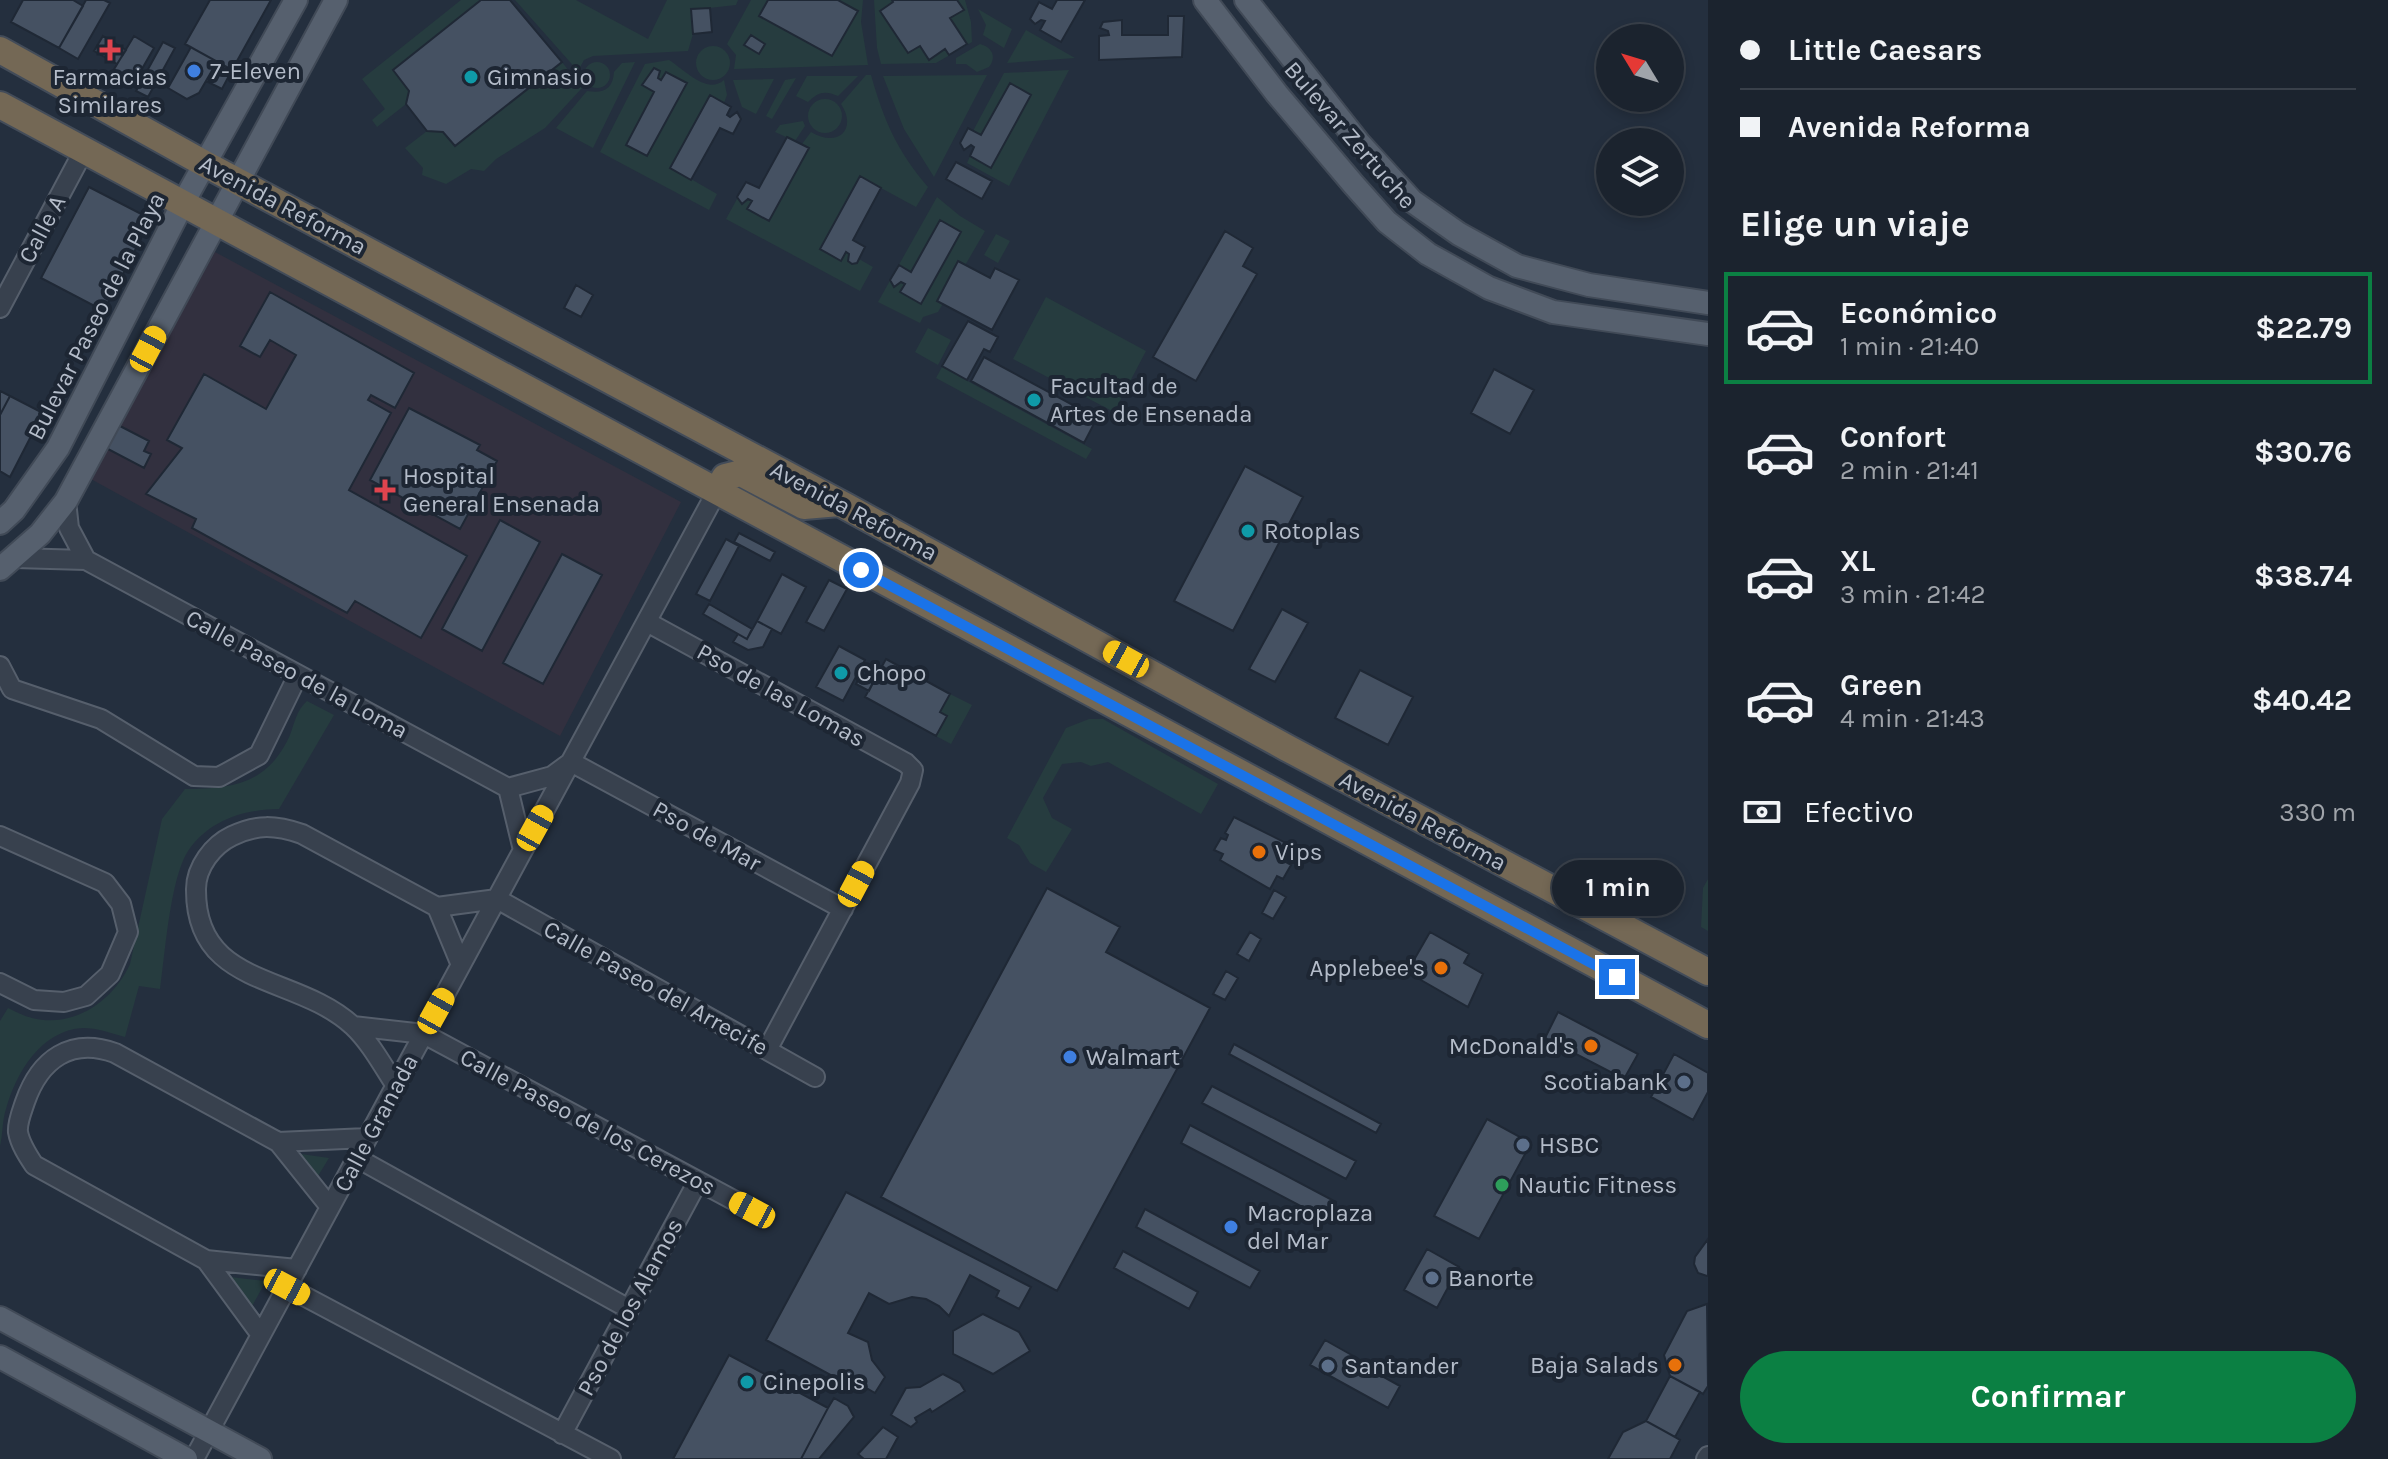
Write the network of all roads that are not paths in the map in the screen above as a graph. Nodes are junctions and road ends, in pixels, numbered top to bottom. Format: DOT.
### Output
graph roads {
  1 [pos="296,0"];
  2 [pos="336,0"];
  3 [pos="1205,0"];
  4 [pos="1246,0"];
  5 [pos="0,50"];
  6 [pos="0,105"];
  7 [pos="84,150"];
  8 [pos="205,164"];
  9 [pos="239,181"];
  10 [pos="183,203"];
  11 [pos="216,221"];
  12 [pos="1708,303"];
  13 [pos="0,308"];
  14 [pos="1708,334"];
  15 [pos="84,399"];
  16 [pos="88,459"];
  17 [pos="717,491"];
  18 [pos="66,501"];
  19 [pos="839,503"];
  20 [pos="0,523"];
  21 [pos="86,560"];
  22 [pos="7,564"];
  23 [pos="647,622"];
  24 [pos="0,666"];
  25 [pos="298,675"];
  26 [pos="6,686"];
  27 [pos="571,762"];
  28 [pos="508,788"];
  29 [pos="0,836"];
  30 [pos="523,850"];
  31 [pos="497,899"];
  32 [pos="437,907"];
  33 [pos="843,909"];
  34 [pos="461,965"];
  35 [pos="1708,972"];
  36 [pos="0,983"];
  37 [pos="1708,1025"];
  38 [pos="353,1026"];
  39 [pos="424,1034"];
  40 [pos="767,1050"];
  41 [pos="815,1077"];
  42 [pos="396,1086"];
  43 [pos="367,1138"];
  44 [pos="278,1142"];
  45 [pos="357,1158"];
  46 [pos="698,1181"];
  47 [pos="330,1207"];
  48 [pos="752,1210"];
  49 [pos="206,1260"];
  50 [pos="297,1269"];
  51 [pos="287,1287"];
  52 [pos="629,1309"];
  53 [pos="0,1318"];
  54 [pos="261,1335"];
  55 [pos="0,1357"];
  56 [pos="209,1431"];
  57 [pos="562,1434"];
  58 [pos="186,1459"];
  59 [pos="194,1459"];
  60 [pos="260,1459"];
  61 [pos="611,1459"];
  1 -- 8 [label="main road, Bulevar Paseo de la Playa"];
  2 -- 9 [label="main road"];
  3 -- 14 [label="main road, Bulevar Zertuche"];
  4 -- 12 [label="main road, Bulevar Zertuche"];
  5 -- 8 [label="highway, Avenida Reforma"];
  6 -- 7 [label="highway, Avenida Reforma"];
  7 -- 10 [label="highway, Avenida Reforma"];
  7 -- 13 [label="street, Calle A"];
  8 -- 9 [label="highway, Avenida Reforma"];
  8 -- 10 [label="main road, Bulevar Paseo de la Playa"];
  9 -- 11 [label="main road"];
  9 -- 19 [label="highway, Avenida Reforma"];
  10 -- 11 [label="highway, Avenida Reforma"];
  10 -- 15 [label="main road, Bulevar Paseo de la Playa"];
  11 -- 16 [label="main road"];
  11 -- 17 [label="highway, Avenida Reforma"];
  15 -- 16 [label="main road"];
  15 -- 20 [label="main road, Bulevar Paseo de la Playa"];
  16 -- 18 [label="main road"];
  17 -- 19 [label="highway"];
  17 -- 23 [label="street, Calle Granada"];
  17 -- 37 [label="highway, Avenida Reforma"];
  18 -- 21 [label="street"];
  18 -- 22 [label="main road"];
  19 -- 35 [label="highway, Avenida Reforma"];
  21 -- 22 [label="street, Calle Paseo de la Loma"];
  21 -- 25 [label="street, Calle Paseo de la Loma"];
  23 -- 27 [label="street, Calle Granada"];
  23 -- 33 [label="street, Pso de las Lomas"];
  24 -- 26 [label="street"];
  25 -- 26 [label="street"];
  25 -- 28 [label="street, Calle Paseo de la Loma"];
  27 -- 28 [label="street"];
  27 -- 30 [label="street, Calle Granada"];
  27 -- 33 [label="street, Pso de Mar"];
  28 -- 30 [label="street"];
  29 -- 36 [label="street"];
  30 -- 31 [label="street, Calle Granada"];
  31 -- 32 [label="street"];
  31 -- 34 [label="street, Calle Granada"];
  31 -- 40 [label="street, Calle Paseo del Arrecife"];
  32 -- 34 [label="street"];
  32 -- 38 [label="street"];
  33 -- 40 [label="street"];
  34 -- 39 [label="street, Calle Granada"];
  38 -- 39 [label="street"];
  38 -- 42 [label="street"];
  39 -- 42 [label="street, Calle Granada"];
  39 -- 46 [label="street, Calle Paseo de los Cerezos"];
  40 -- 41 [label="street, Calle Paseo del Arrecife"];
  42 -- 43 [label="street, Calle Granada"];
  43 -- 44 [label="street"];
  43 -- 45 [label="street, Calle Granada"];
  44 -- 47 [label="street"];
  44 -- 49 [label="street"];
  45 -- 47 [label="street, Calle Granada"];
  45 -- 52 [label="street"];
  46 -- 48 [label="street, Calle Paseo de los Cerezos"];
  46 -- 52 [label="street, Pso de los Alamos"];
  47 -- 50 [label="street, Calle Granada"];
  49 -- 50 [label="street"];
  49 -- 54 [label="street"];
  50 -- 51 [label="street, Calle Granada"];
  51 -- 54 [label="street, Calle Granada"];
  51 -- 57 [label="street"];
  52 -- 57 [label="street, Pso de los Alamos"];
  53 -- 56 [label="main road"];
  54 -- 56 [label="street, Calle Granada"];
  55 -- 58 [label="main road"];
  56 -- 59 [label="street, Calle Granada"];
  56 -- 60 [label="main road"];
  57 -- 61 [label="street"];
}
